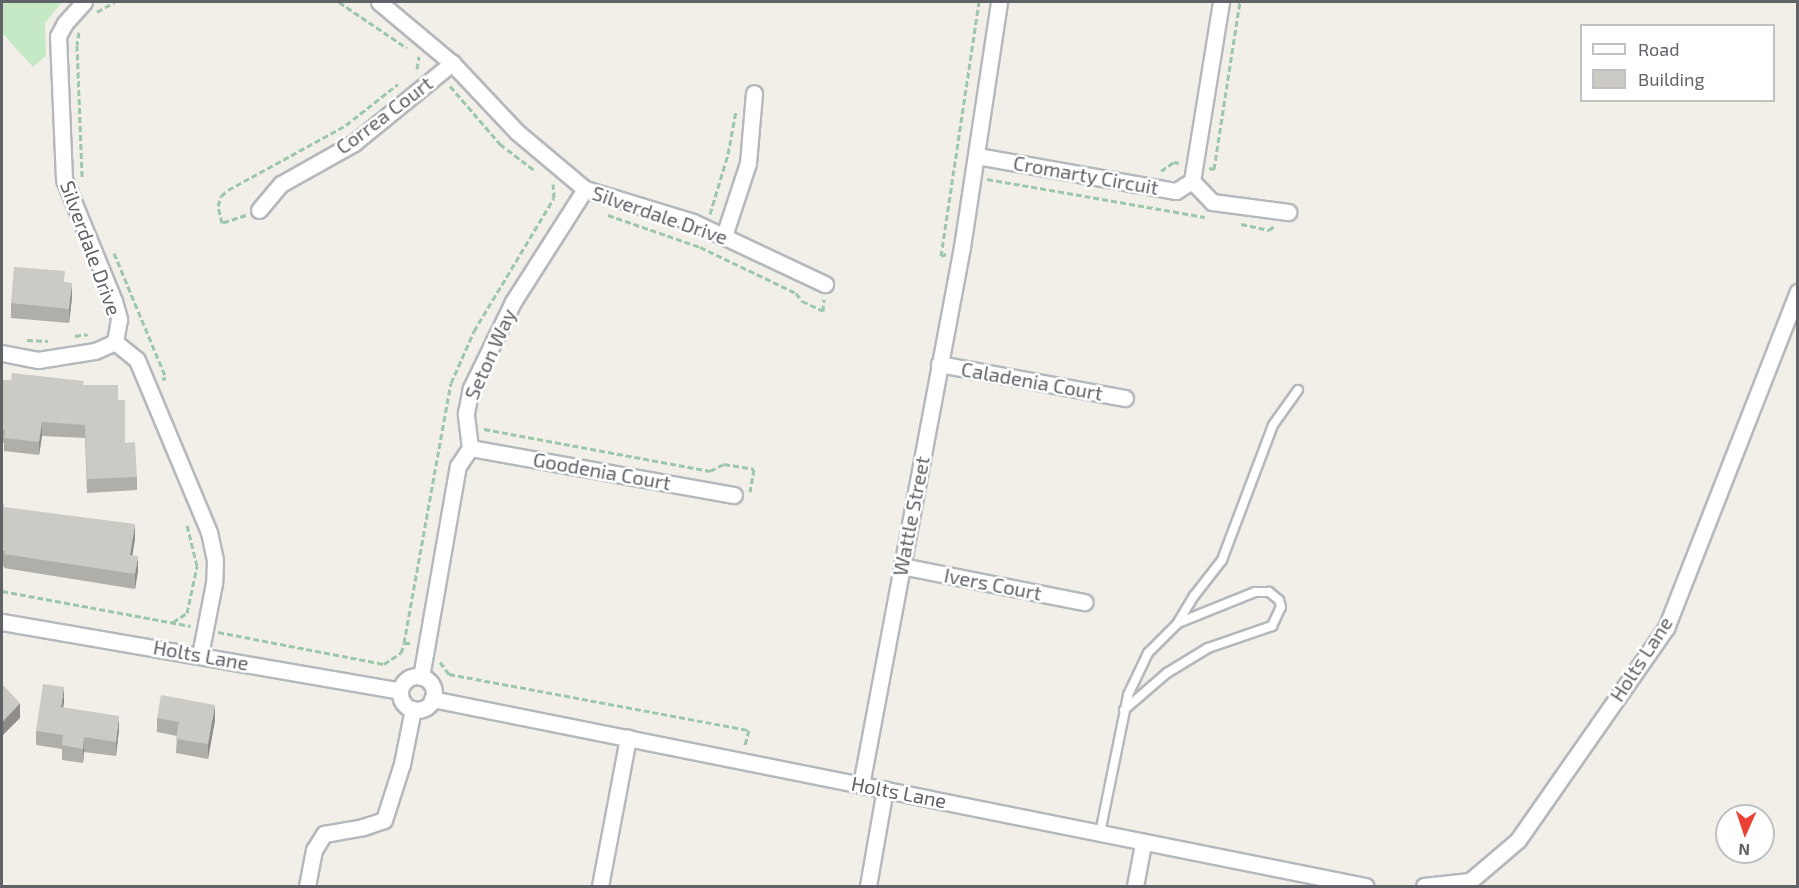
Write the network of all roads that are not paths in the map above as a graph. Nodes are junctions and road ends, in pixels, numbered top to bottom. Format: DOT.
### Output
graph roads {
  1 [pos="84,2"];
  2 [pos="379,2"];
  3 [pos="999,2"];
  4 [pos="1221,2"];
  5 [pos="452,63"];
  6 [pos="754,93"];
  7 [pos="977,156"];
  8 [pos="1192,181"];
  9 [pos="585,189"];
  10 [pos="259,210"];
  11 [pos="1288,212"];
  12 [pos="724,236"];
  13 [pos="825,284"];
  14 [pos="1797,292"];
  15 [pos="115,342"];
  16 [pos="2,353"];
  17 [pos="939,364"];
  18 [pos="1298,390"];
  19 [pos="1125,398"];
  20 [pos="470,448"];
  21 [pos="734,495"];
  22 [pos="902,566"];
  23 [pos="1084,602"];
  24 [pos="2,622"];
  25 [pos="1177,624"];
  26 [pos="200,655"];
  27 [pos="421,676"];
  28 [pos="400,691"];
  29 [pos="432,699"];
  30 [pos="413,709"];
  31 [pos="1124,710"];
  32 [pos="628,738"];
  33 [pos="861,785"];
  34 [pos="885,789"];
  35 [pos="1099,835"];
  36 [pos="1143,844"];
  37 [pos="307,886"];
  38 [pos="600,886"];
  39 [pos="868,886"];
  40 [pos="1135,886"];
  41 [pos="1365,886"];
  42 [pos="1424,886"];
  1 -- 15 [label="street, Silverdale Drive"];
  2 -- 5 [label="street, Silverdale Drive"];
  3 -- 7 [label="street"];
  4 -- 8 [label="street"];
  5 -- 9 [label="street, Silverdale Drive"];
  5 -- 10 [label="street, Correa Court"];
  6 -- 12 [label="street"];
  7 -- 8 [label="street, Cromarty Circuit"];
  7 -- 17 [label="street, Wattle Street"];
  8 -- 11 [label="street"];
  9 -- 12 [label="street, Silverdale Drive"];
  9 -- 20 [label="street, Seton Way"];
  12 -- 13 [label="street, Silverdale Drive"];
  14 -- 42 [label="street, Holts Lane"];
  15 -- 16 [label="street"];
  15 -- 26 [label="street, Silverdale Drive"];
  17 -- 19 [label="street, Caladenia Court"];
  17 -- 22 [label="street, Wattle Street"];
  18 -- 25 [label="lane"];
  20 -- 21 [label="street, Goodenia Court"];
  20 -- 27 [label="street"];
  22 -- 23 [label="street, Ivers Court"];
  22 -- 33 [label="street, Wattle Street"];
  24 -- 26 [label="street, Holts Lane"];
  25 -- 31 [label="lane"];
  25 -- 31 [label="lane"];
  26 -- 28 [label="street, Holts Lane"];
  27 -- 28 [label="street"];
  27 -- 29 [label="street"];
  28 -- 30 [label="street"];
  29 -- 30 [label="street"];
  29 -- 32 [label="street, Holts Lane"];
  30 -- 37 [label="street"];
  31 -- 35 [label="lane"];
  32 -- 33 [label="street, Holts Lane"];
  32 -- 38 [label="street"];
  33 -- 34 [label="street, Holts Lane"];
  34 -- 35 [label="street, Holts Lane"];
  34 -- 39 [label="street"];
  35 -- 36 [label="street, Holts Lane"];
  36 -- 40 [label="street"];
  36 -- 41 [label="street, Holts Lane"];
}
